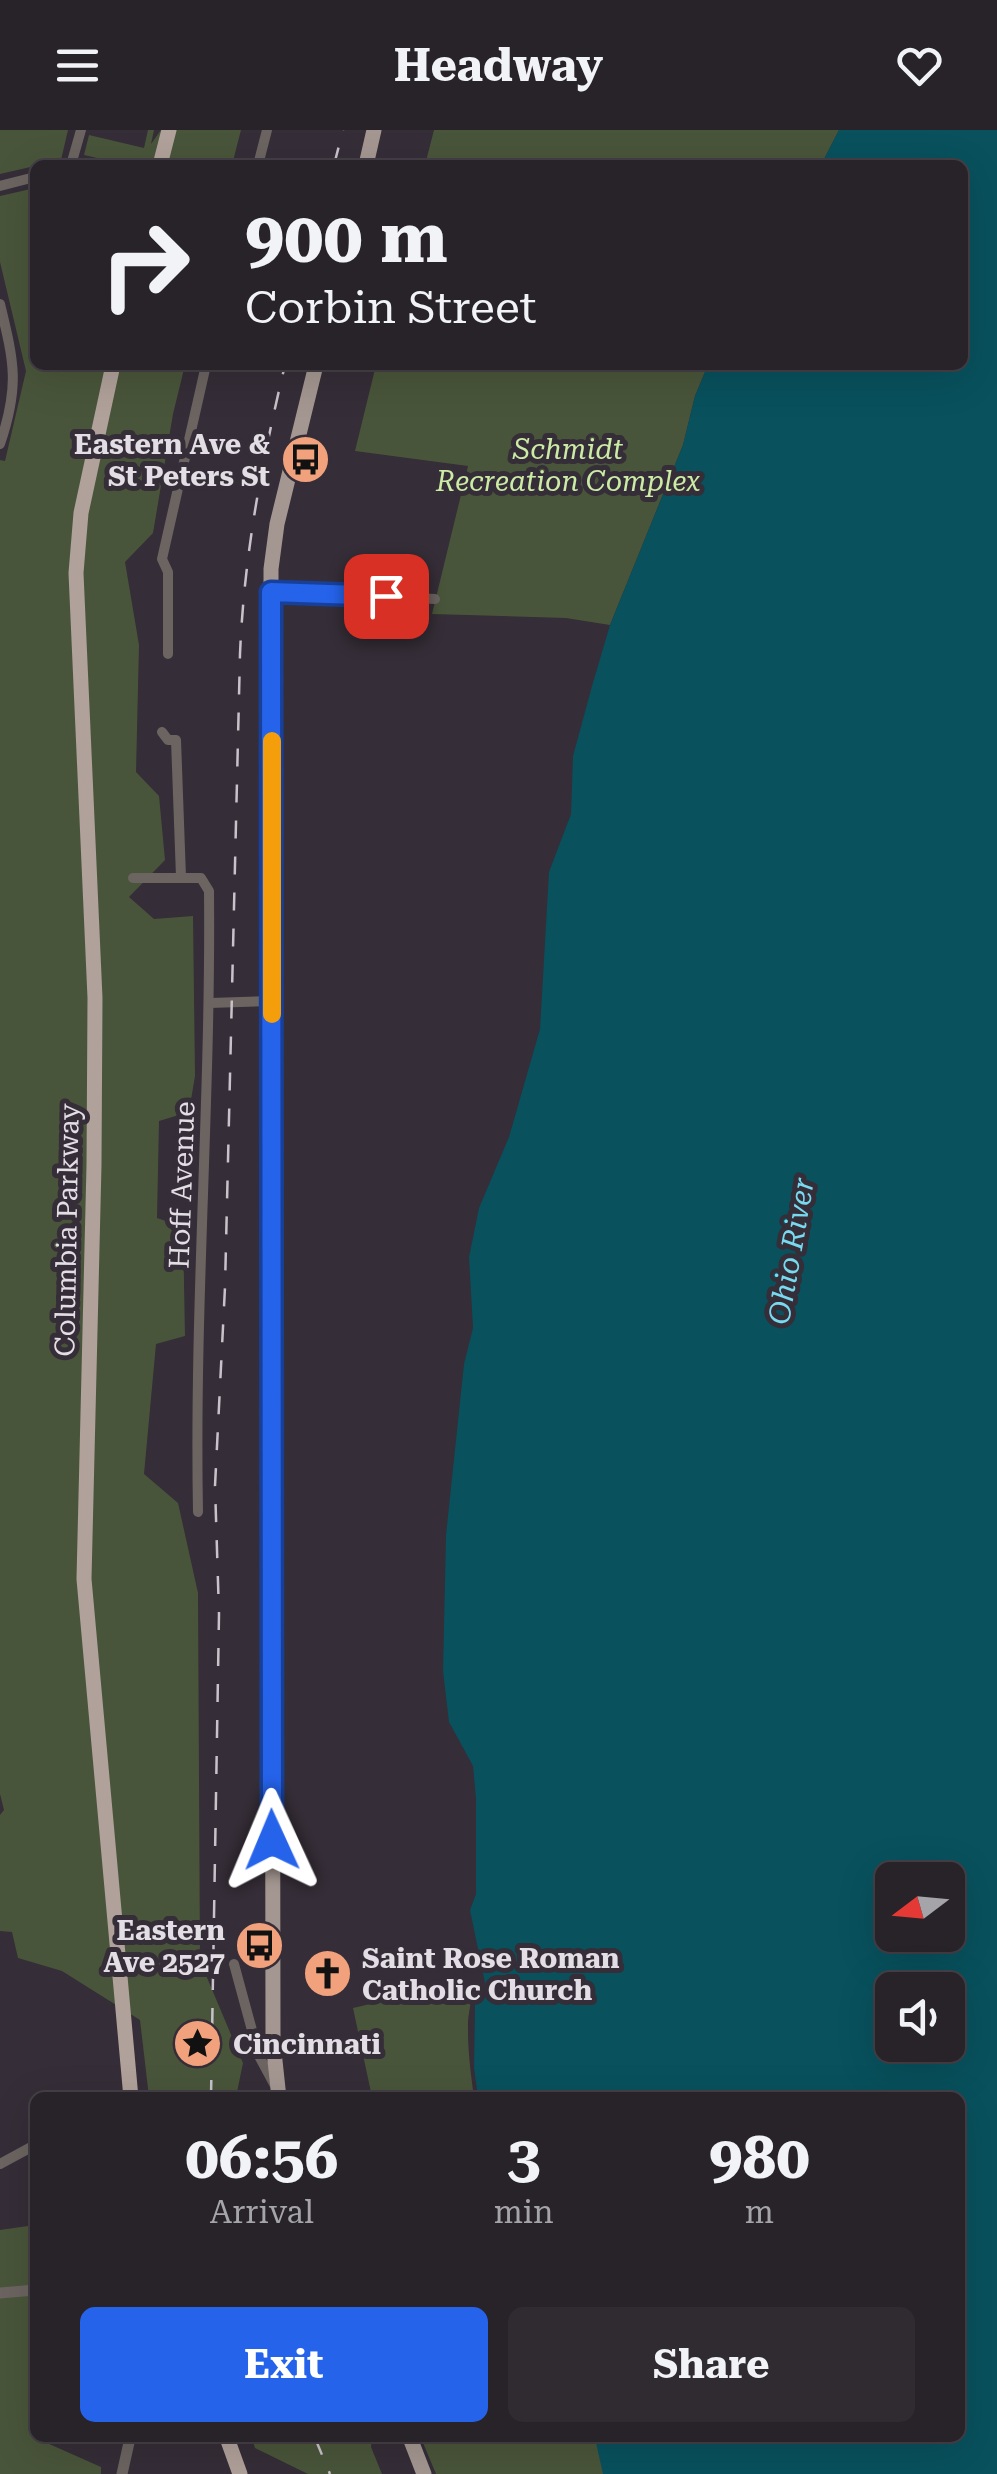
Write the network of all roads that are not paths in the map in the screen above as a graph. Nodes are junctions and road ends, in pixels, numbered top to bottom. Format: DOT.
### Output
graph roads {
  1 [pos="81,130"];
  2 [pos="169,130"];
  3 [pos="267,130"];
  4 [pos="374,130"];
  5 [pos="77,160"];
  6 [pos="161,160"];
  7 [pos="259,160"];
  8 [pos="367,160"];
  9 [pos="30,178"];
  10 [pos="0,186"];
  11 [pos="0,304"];
  12 [pos="113,370"];
  13 [pos="205,370"];
  14 [pos="315,370"];
  15 [pos="0,444"];
  16 [pos="271,592"];
  17 [pos="435,599"];
  18 [pos="168,654"];
  19 [pos="162,732"];
  20 [pos="183,877"];
  21 [pos="134,878"];
  22 [pos="272,1000"];
  23 [pos="210,1003"];
  24 [pos="198,1512"];
  25 [pos="234,1964"];
  26 [pos="277,2091"];
  27 [pos="129,2092"];
  28 [pos="30,2148"];
  29 [pos="0,2164"];
  30 [pos="30,2290"];
  31 [pos="0,2293"];
  32 [pos="129,2442"];
  33 [pos="228,2442"];
  34 [pos="412,2442"];
  35 [pos="122,2474"];
  36 [pos="240,2474"];
  37 [pos="424,2474"];
  1 -- 5 [label="street"];
  2 -- 6 [label="highway"];
  3 -- 7 [label="street"];
  4 -- 8 [label="main road"];
  9 -- 10 [label="street"];
  11 -- 15 [label="street"];
  12 -- 27 [label="highway, Columbia Parkway"];
  13 -- 18 [label="street"];
  14 -- 16 [label="main road"];
  16 -- 17 [label="street"];
  16 -- 22 [label="main road"];
  19 -- 20 [label="street"];
  20 -- 21 [label="street"];
  20 -- 23 [label="street, Hoff Avenue"];
  22 -- 23 [label="street"];
  22 -- 26 [label="main road"];
  23 -- 24 [label="street, Hoff Avenue"];
  25 -- 26 [label="street"];
  28 -- 29 [label="street"];
  30 -- 31 [label="street"];
  32 -- 35 [label="street"];
  33 -- 36 [label="highway"];
  34 -- 37 [label="main road"];
}
